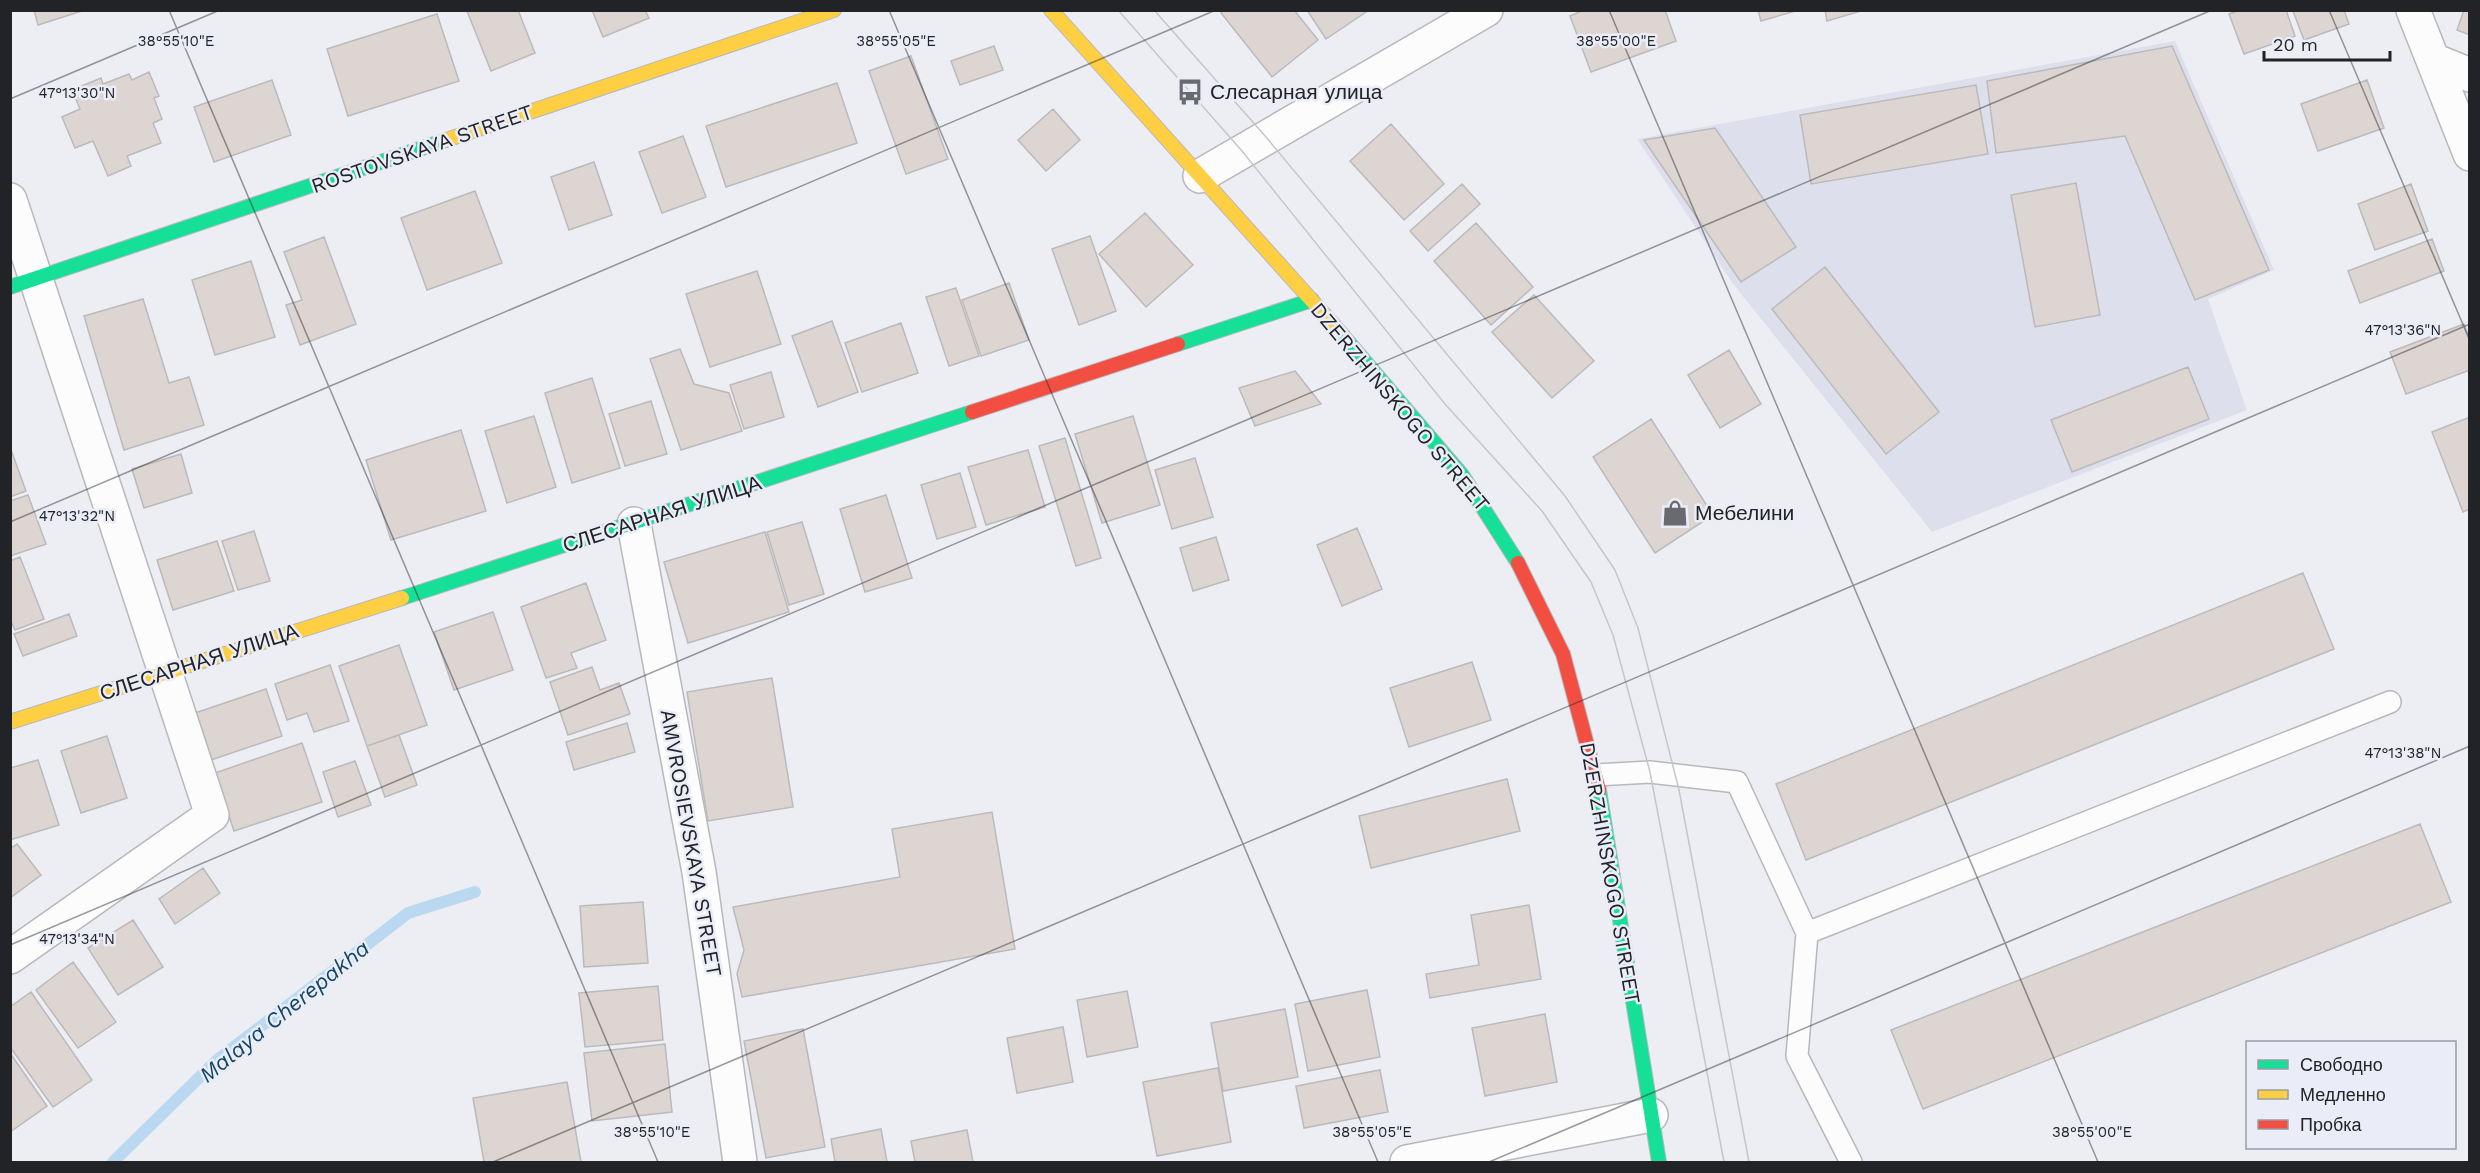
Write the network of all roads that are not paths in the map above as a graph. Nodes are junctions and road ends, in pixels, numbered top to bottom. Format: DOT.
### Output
graph roads {
  1 [pos="834,10"];
  2 [pos="1052,10"];
  3 [pos="1486,10"];
  4 [pos="2413,10"];
  5 [pos="2433,60"];
  6 [pos="2469,75"];
  7 [pos="2469,154"];
  8 [pos="1200,176"];
  9 [pos="10,200"];
  10 [pos="24,283"];
  11 [pos="1312,300"];
  12 [pos="634,524"];
  13 [pos="167,672"];
  14 [pos="2390,702"];
  15 [pos="10,722"];
  16 [pos="1596,775"];
  17 [pos="1807,933"];
  18 [pos="10,957"];
  19 [pos="1651,1115"];
  20 [pos="740,1162"];
  21 [pos="1407,1162"];
  22 [pos="1659,1162"];
  23 [pos="1851,1162"];
  1 -- 10 [label="street, ROSTOVSKAYA STREET"];
  2 -- 8 [label="street, DZERZHINSKOGO STREET"];
  3 -- 8 [label="street"];
  4 -- 5 [label="street"];
  5 -- 6 [label="street"];
  5 -- 7 [label="street"];
  8 -- 11 [label="street, DZERZHINSKOGO STREET"];
  9 -- 10 [label="street"];
  10 -- 13 [label="street"];
  11 -- 12 [label="street, СЛЕСАРНАЯ УЛИЦА"];
  11 -- 16 [label="street, DZERZHINSKOGO STREET"];
  12 -- 13 [label="street, СЛЕСАРНАЯ УЛИЦА"];
  12 -- 20 [label="street, AMVROSIEVSKAYA STREET"];
  13 -- 15 [label="street, СЛЕСАРНАЯ УЛИЦА"];
  13 -- 18 [label="street"];
  14 -- 17 [label="lane"];
  16 -- 17 [label="lane"];
  16 -- 19 [label="street, DZERZHINSKOGO STREET"];
  17 -- 23 [label="lane"];
  19 -- 21 [label="street"];
  19 -- 22 [label="street, DZERZHINSKOGO STREET"];
}
